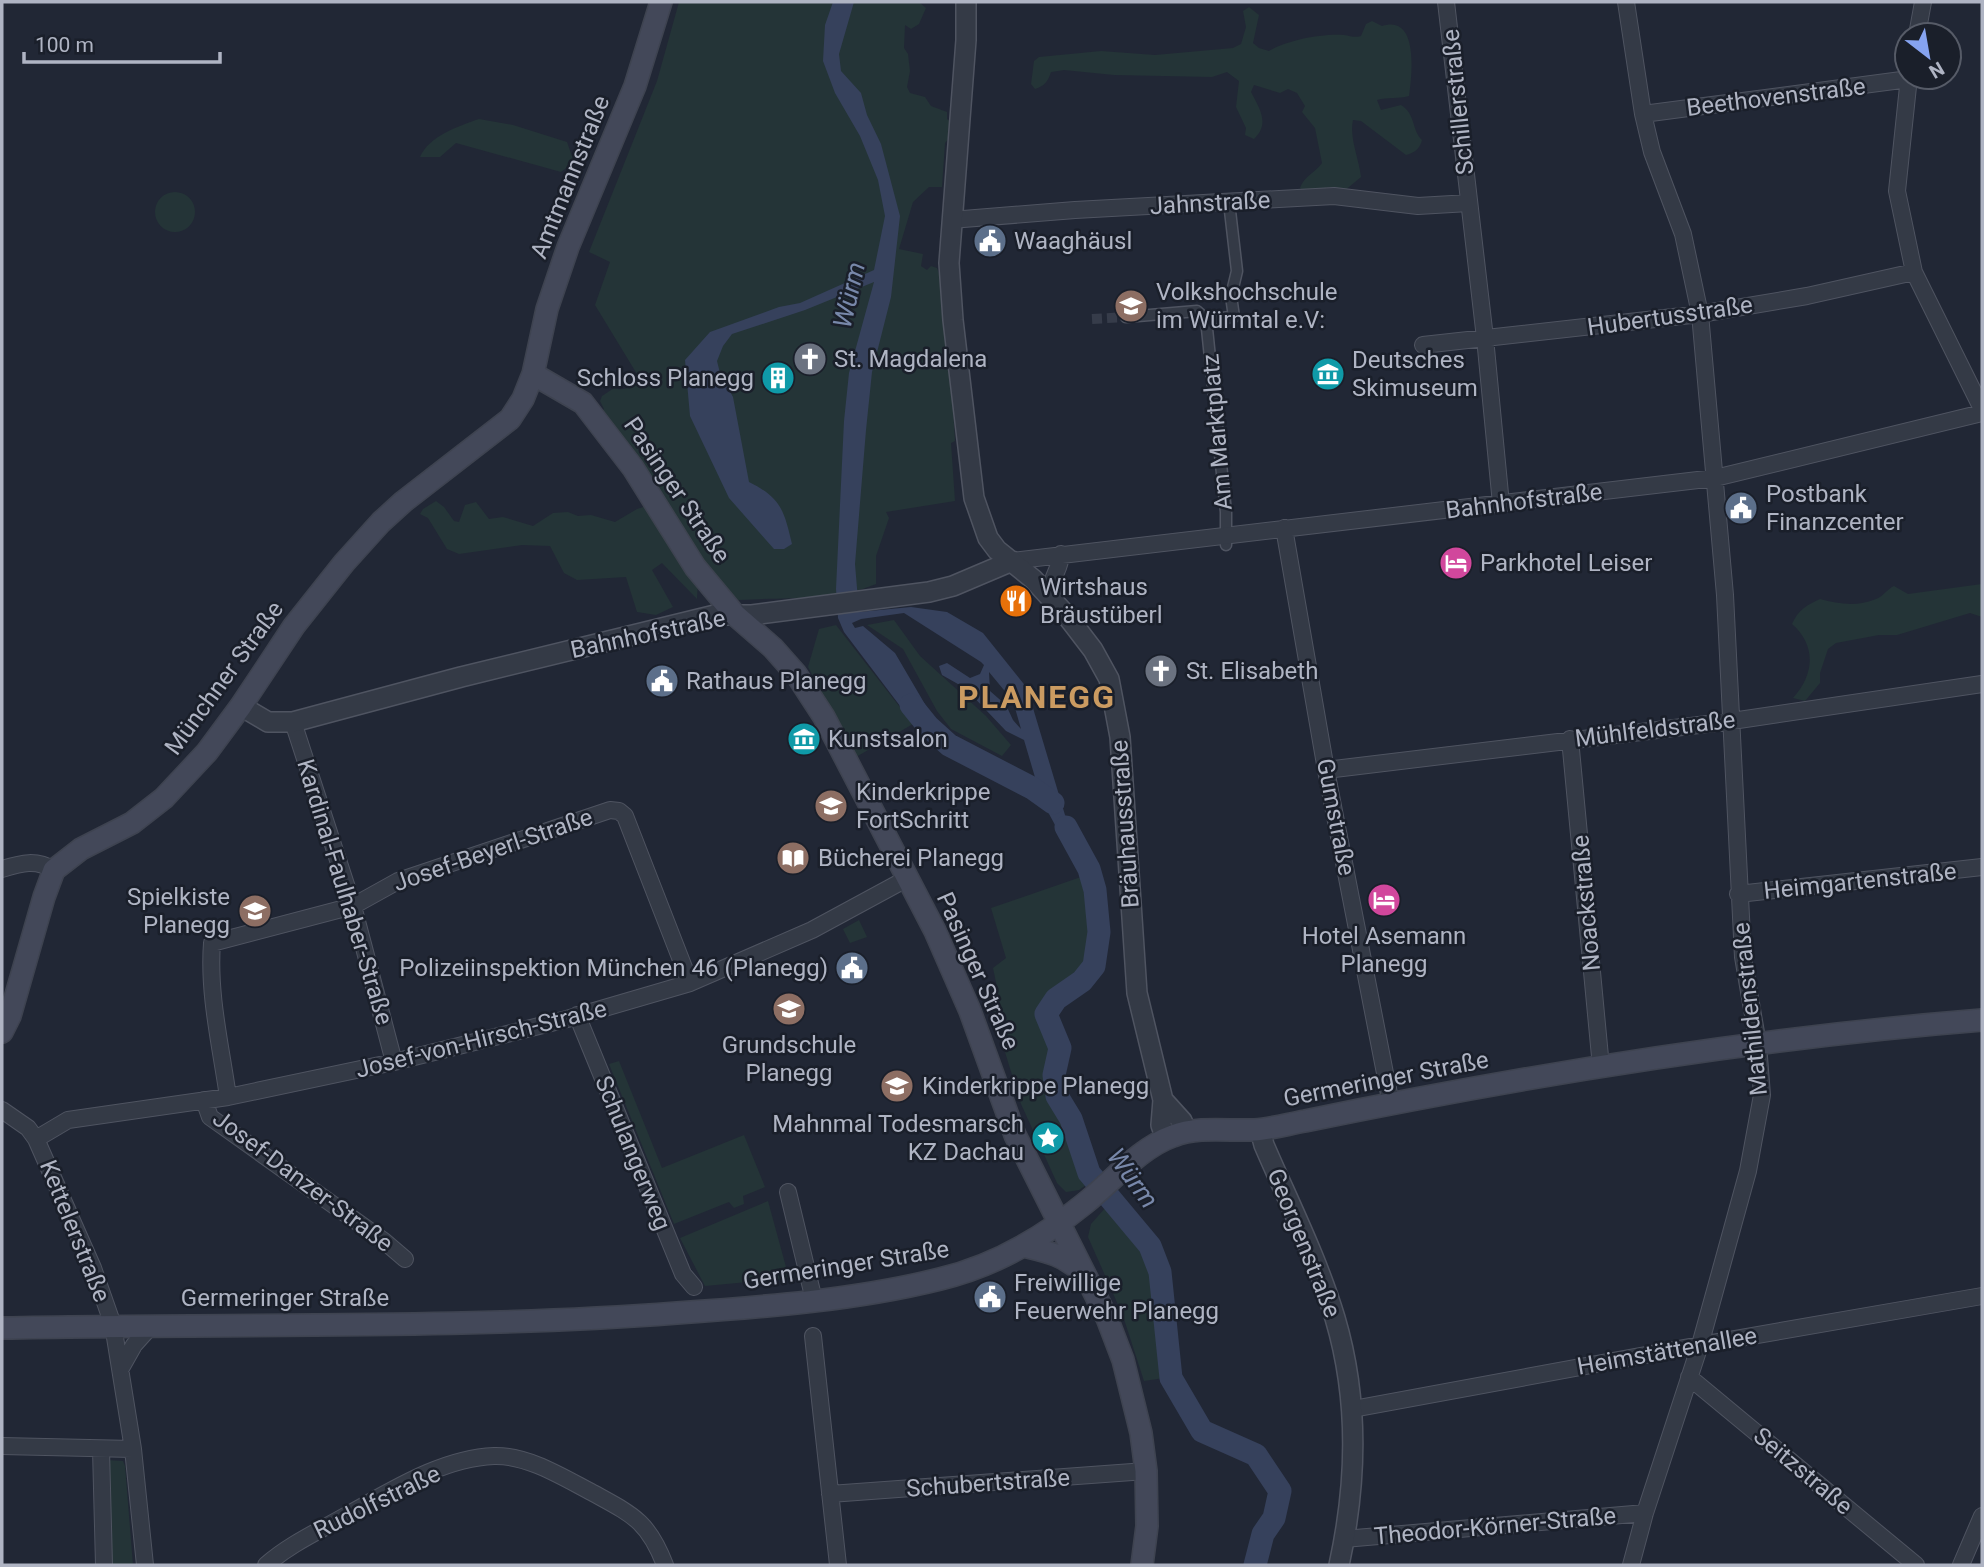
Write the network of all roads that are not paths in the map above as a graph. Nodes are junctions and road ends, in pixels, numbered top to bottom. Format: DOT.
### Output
graph roads {
  1 [pos="661,2"];
  2 [pos="966,2"];
  3 [pos="1446,2"];
  4 [pos="1626,2"];
  5 [pos="1923,2"];
  6 [pos="1920,21"];
  7 [pos="1893,80"];
  8 [pos="1908,91"];
  9 [pos="1643,114"];
  10 [pos="1229,202"];
  11 [pos="1469,203"];
  12 [pos="951,218"];
  13 [pos="1914,272"];
  14 [pos="1700,314"];
  15 [pos="1126,317"];
  16 [pos="1206,319"];
  17 [pos="1485,338"];
  18 [pos="1423,345"];
  19 [pos="533,374"];
  20 [pos="1982,411"];
  21 [pos="1715,478"];
  22 [pos="1501,504"];
  23 [pos="1284,528"];
  24 [pos="1226,540"];
  25 [pos="1061,554"];
  26 [pos="1012,561"];
  27 [pos="1052,599"];
  28 [pos="786,610"];
  29 [pos="735,615"];
  30 [pos="773,648"];
  31 [pos="1982,684"];
  32 [pos="241,706"];
  33 [pos="1732,721"];
  34 [pos="293,722"];
  35 [pos="1570,739"];
  36 [pos="1326,770"];
  37 [pos="1982,867"];
  38 [pos="2,869"];
  39 [pos="54,870"];
  40 [pos="908,878"];
  41 [pos="1738,894"];
  42 [pos="353,906"];
  43 [pos="690,983"];
  44 [pos="577,1015"];
  45 [pos="1982,1020"];
  46 [pos="2,1032"];
  47 [pos="1758,1044"];
  48 [pos="394,1062"];
  49 [pos="1601,1066"];
  50 [pos="228,1097"];
  51 [pos="1163,1100"];
  52 [pos="204,1101"];
  53 [pos="1391,1104"];
  54 [pos="2,1110"];
  55 [pos="1260,1130"];
  56 [pos="1186,1132"];
  57 [pos="36,1139"];
  58 [pos="1166,1139"];
  59 [pos="788,1192"];
  60 [pos="1059,1222"];
  61 [pos="1023,1246"];
  62 [pos="405,1259"];
  63 [pos="1085,1273"];
  64 [pos="694,1287"];
  65 [pos="1982,1296"];
  66 [pos="814,1300"];
  67 [pos="113,1325"];
  68 [pos="152,1325"];
  69 [pos="2,1328"];
  70 [pos="813,1336"];
  71 [pos="1700,1345"];
  72 [pos="121,1368"];
  73 [pos="1689,1377"];
  74 [pos="1353,1409"];
  75 [pos="2,1446"];
  76 [pos="133,1449"];
  77 [pos="101,1450"];
  78 [pos="1146,1471"];
  79 [pos="830,1494"];
  80 [pos="1645,1513"];
  81 [pos="1982,1516"];
  82 [pos="1979,1534"];
  83 [pos="1344,1539"];
  84 [pos="104,1565"];
  85 [pos="145,1565"];
  86 [pos="266,1565"];
  87 [pos="665,1565"];
  88 [pos="838,1565"];
  89 [pos="1142,1565"];
  90 [pos="1339,1565"];
  91 [pos="1631,1565"];
  92 [pos="1916,1565"];
  93 [pos="1961,1565"];
  1 -- 19 [label="main road, Amtmannstraße"];
  2 -- 12 [label="street, Bräuhausstraße"];
  3 -- 11 [label="street, Schillerstraße"];
  4 -- 9 [label="street, Mathildenstraße"];
  5 -- 6 [label="street"];
  7 -- 9 [label="street, Beethovenstraße"];
  8 -- 13 [label="street"];
  9 -- 14 [label="street, Mathildenstraße"];
  10 -- 11 [label="street, Jahnstraße"];
  10 -- 12 [label="street, Jahnstraße"];
  10 -- 16 [label="street, Am Marktplatz"];
  11 -- 17 [label="street, Schillerstraße"];
  12 -- 26 [label="street, Bräuhausstraße"];
  13 -- 14 [label="street, Hubertusstraße"];
  13 -- 20 [label="street"];
  14 -- 17 [label="street, Hubertusstraße"];
  14 -- 21 [label="street, Mathildenstraße"];
  15 -- 16 [label="street, Am Marktplatz"];
  16 -- 24 [label="street, Am Marktplatz"];
  17 -- 18 [label="street, Hubertusstraße"];
  17 -- 22 [label="street, Schillerstraße"];
  19 -- 29 [label="main road, Pasinger Straße"];
  19 -- 32 [label="main road, Münchner Straße"];
  20 -- 21 [label="street, Bahnhofstraße"];
  21 -- 22 [label="street, Bahnhofstraße"];
  21 -- 33 [label="street, Mathildenstraße"];
  22 -- 23 [label="street, Bahnhofstraße"];
  23 -- 24 [label="street, Bahnhofstraße"];
  23 -- 36 [label="street, Gumstraße"];
  24 -- 25 [label="street, Bahnhofstraße"];
  25 -- 26 [label="street, Bahnhofstraße"];
  25 -- 27 [label="street"];
  26 -- 27 [label="street, Bräuhausstraße"];
  26 -- 28 [label="street, Bahnhofstraße"];
  27 -- 51 [label="street, Bräuhausstraße"];
  28 -- 29 [label="street, Bahnhofstraße"];
  28 -- 30 [label="street"];
  29 -- 30 [label="main road, Pasinger Straße"];
  29 -- 34 [label="street, Bahnhofstraße"];
  30 -- 40 [label="main road, Pasinger Straße"];
  31 -- 33 [label="street, Mühlfeldstraße"];
  32 -- 34 [label="street, Bahnhofstraße"];
  32 -- 39 [label="main road, Münchner Straße"];
  33 -- 35 [label="street, Mühlfeldstraße"];
  33 -- 41 [label="street, Mathildenstraße"];
  34 -- 42 [label="street, Kardinal-Faulhaber-Straße"];
  35 -- 36 [label="street, Mühlfeldstraße"];
  35 -- 49 [label="street, Noackstraße"];
  36 -- 53 [label="street, Gumstraße"];
  37 -- 41 [label="street, Heimgartenstraße"];
  38 -- 39 [label="street"];
  39 -- 46 [label="main road"];
  40 -- 43 [label="street, Josef-von-Hirsch-Straße"];
  40 -- 60 [label="main road, Pasinger Straße"];
  41 -- 47 [label="street, Mathildenstraße"];
  42 -- 43 [label="street, Josef-Beyerl-Straße"];
  42 -- 48 [label="street, Kardinal-Faulhaber-Straße"];
  42 -- 50 [label="street"];
  43 -- 44 [label="street, Josef-von-Hirsch-Straße"];
  44 -- 48 [label="street, Josef-von-Hirsch-Straße"];
  44 -- 64 [label="street, Schulangerweg"];
  45 -- 47 [label="main road, Germeringer Straße"];
  47 -- 49 [label="main road, Germeringer Straße"];
  47 -- 71 [label="street, Mathildenstraße"];
  48 -- 50 [label="street, Josef-von-Hirsch-Straße"];
  49 -- 53 [label="main road, Germeringer Straße"];
  50 -- 52 [label="street, Josef-von-Hirsch-Straße"];
  51 -- 56 [label="street, Bräuhausstraße"];
  51 -- 58 [label="street, Bräuhausstraße"];
  52 -- 57 [label="street, Josef-von-Hirsch-Straße"];
  52 -- 62 [label="street, Josef-Danzer-Straße"];
  53 -- 55 [label="main road, Germeringer Straße"];
  54 -- 57 [label="street, Kettelerstraße"];
  55 -- 56 [label="main road, Germeringer Straße"];
  55 -- 74 [label="street, Georgenstraße"];
  56 -- 58 [label="main road, Germeringer Straße"];
  57 -- 67 [label="street, Kettelerstraße"];
  58 -- 60 [label="main road, Germeringer Straße"];
  59 -- 66 [label="street"];
  60 -- 61 [label="main road, Germeringer Straße"];
  60 -- 63 [label="main road, Pasinger Straße"];
  61 -- 63 [label="main road"];
  61 -- 66 [label="main road, Germeringer Straße"];
  63 -- 78 [label="main road, Pasinger Straße"];
  65 -- 71 [label="street, Heimstättenallee"];
  66 -- 68 [label="main road, Germeringer Straße"];
  67 -- 68 [label="main road, Germeringer Straße"];
  67 -- 69 [label="main road, Germeringer Straße"];
  67 -- 72 [label="street, Kettelerstraße"];
  68 -- 72 [label="street"];
  70 -- 79 [label="street"];
  71 -- 73 [label="street, Mathildenstraße"];
  71 -- 74 [label="street, Heimstättenallee"];
  72 -- 76 [label="street, Kettelerstraße"];
  73 -- 80 [label="street, Mathildenstraße"];
  73 -- 92 [label="street, Seitzstraße"];
  74 -- 83 [label="street, Georgenstraße"];
  75 -- 77 [label="street"];
  76 -- 77 [label="street"];
  76 -- 85 [label="street, Kettelerstraße"];
  77 -- 84 [label="street"];
  78 -- 79 [label="street, Schubertstraße"];
  78 -- 89 [label="main road, Pasinger Straße"];
  79 -- 88 [label="street"];
  80 -- 83 [label="street, Theodor-Körner-Straße"];
  80 -- 91 [label="street, Mathildenstraße"];
  81 -- 82 [label="street"];
  82 -- 93 [label="street"];
  83 -- 90 [label="street, Georgenstraße"];
  86 -- 87 [label="street, Rudolfstraße"];
}
